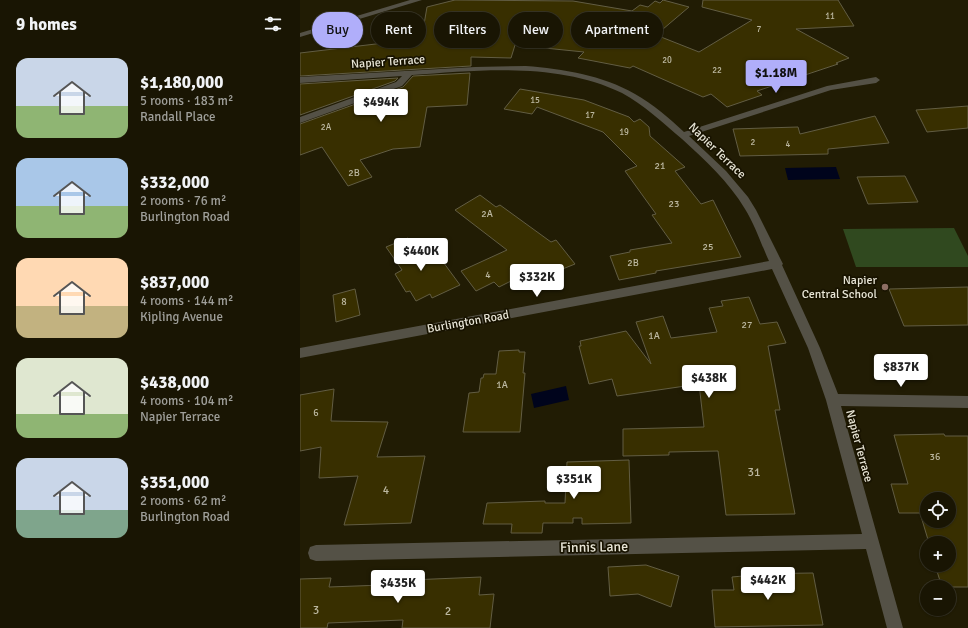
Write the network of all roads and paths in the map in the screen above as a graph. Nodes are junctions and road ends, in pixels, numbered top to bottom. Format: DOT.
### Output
graph roads {
  1 [pos="418,0"];
  2 [pos="300,35"];
  3 [pos="410,73"];
  4 [pos="300,80"];
  5 [pos="876,80"];
  6 [pos="300,120"];
  7 [pos="683,135"];
  8 [pos="777,264"];
  9 [pos="300,353"];
  10 [pos="833,400"];
  11 [pos="968,402"];
  12 [pos="872,541"];
  13 [pos="316,553"];
  14 [pos="895,628"];
  1 -- 2 [label="street"];
  3 -- 4 [label="street, Napier Terrace"];
  3 -- 6 [label="street"];
  3 -- 7 [label="street, Napier Terrace"];
  5 -- 7 [label="street"];
  7 -- 8 [label="street, Napier Terrace"];
  8 -- 9 [label="street, Burlington Road"];
  8 -- 10 [label="street, Napier Terrace"];
  10 -- 11 [label="street"];
  10 -- 12 [label="street, Napier Terrace"];
  12 -- 13 [label="street, Finnis Lane"];
  12 -- 14 [label="street, Napier Terrace"];
}
